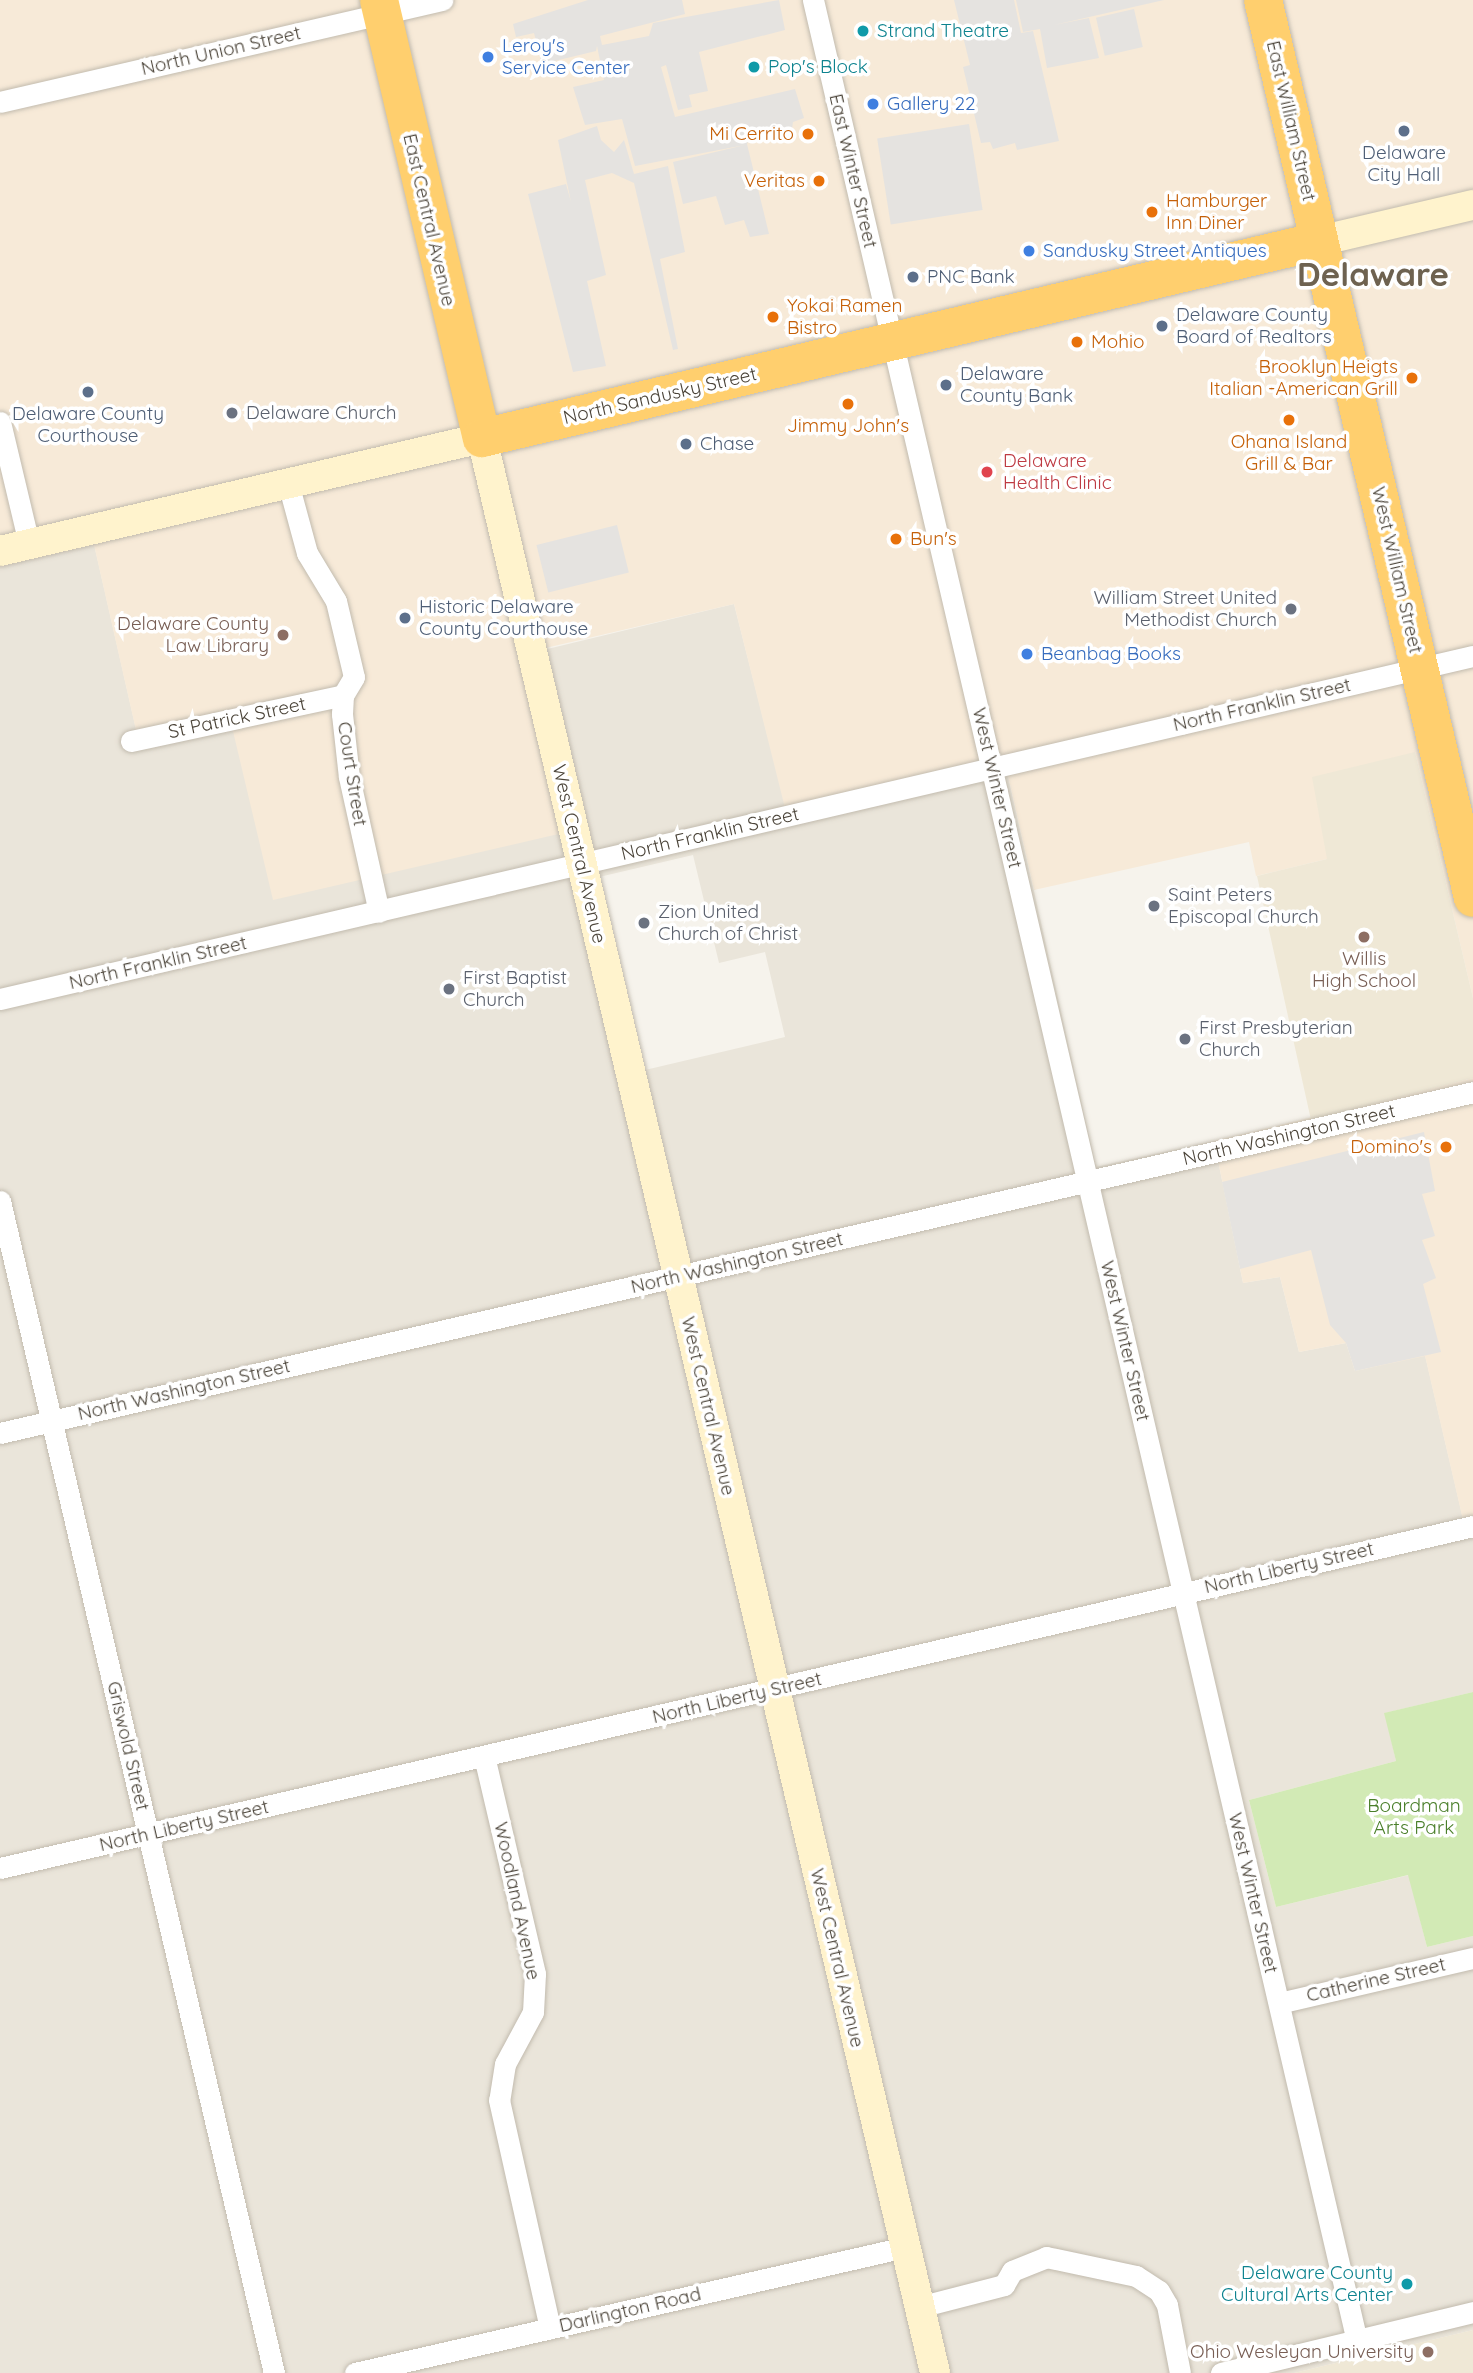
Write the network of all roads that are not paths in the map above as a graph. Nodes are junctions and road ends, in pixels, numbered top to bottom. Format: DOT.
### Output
graph roads {
  1 [pos="442,0"];
  2 [pos="813,0"];
  3 [pos="1263,0"];
  4 [pos="381,7"];
  5 [pos="0,102"];
  6 [pos="1473,205"];
  7 [pos="1319,241"];
  8 [pos="893,341"];
  9 [pos="0,422"];
  10 [pos="482,439"];
  11 [pos="288,484"];
  12 [pos="29,544"];
  13 [pos="0,551"];
  14 [pos="1473,656"];
  15 [pos="1419,668"];
  16 [pos="343,695"];
  17 [pos="131,741"];
  18 [pos="992,767"];
  19 [pos="582,864"];
  20 [pos="1473,898"];
  21 [pos="379,912"];
  22 [pos="0,999"];
  23 [pos="1473,1092"];
  24 [pos="1088,1182"];
  25 [pos="0,1201"];
  26 [pos="678,1276"];
  27 [pos="51,1421"];
  28 [pos="0,1433"];
  29 [pos="1473,1526"];
  30 [pos="1184,1592"];
  31 [pos="774,1689"];
  32 [pos="484,1756"];
  33 [pos="149,1834"];
  34 [pos="0,1868"];
  35 [pos="1473,1958"];
  36 [pos="1279,2003"];
  37 [pos="905,2247"];
  38 [pos="919,2307"];
  39 [pos="1473,2312"];
  40 [pos="550,2328"];
  41 [pos="1357,2341"];
  42 [pos="274,2373"];
  43 [pos="355,2373"];
  44 [pos="935,2373"];
  45 [pos="1180,2373"];
  46 [pos="1221,2373"];
  1 -- 4 [label="street, North Union Street"];
  2 -- 8 [label="street, East Winter Street"];
  3 -- 7 [label="highway, East William Street"];
  4 -- 5 [label="street, North Union Street"];
  4 -- 10 [label="highway, East Central Avenue"];
  6 -- 7 [label="main road"];
  7 -- 8 [label="highway, North Sandusky Street"];
  7 -- 15 [label="highway, West William Street"];
  8 -- 10 [label="highway, North Sandusky Street"];
  8 -- 18 [label="street, West Winter Street"];
  9 -- 12 [label="street"];
  10 -- 11 [label="main road, North Sandusky Street"];
  10 -- 19 [label="main road, West Central Avenue"];
  11 -- 12 [label="main road, North Sandusky Street"];
  11 -- 16 [label="street, Court Street"];
  12 -- 13 [label="main road, North Sandusky Street"];
  14 -- 15 [label="street, North Franklin Street"];
  15 -- 18 [label="street, North Franklin Street"];
  15 -- 20 [label="highway, West William Street"];
  16 -- 17 [label="street, St Patrick Street"];
  16 -- 21 [label="street, Court Street"];
  18 -- 19 [label="street, North Franklin Street"];
  18 -- 24 [label="street, West Winter Street"];
  19 -- 21 [label="street, North Franklin Street"];
  19 -- 26 [label="main road, West Central Avenue"];
  21 -- 22 [label="street, North Franklin Street"];
  23 -- 24 [label="street, North Washington Street"];
  24 -- 26 [label="street, North Washington Street"];
  24 -- 30 [label="street, West Winter Street"];
  25 -- 27 [label="street, Griswold Street"];
  26 -- 27 [label="street, North Washington Street"];
  26 -- 31 [label="main road, West Central Avenue"];
  27 -- 28 [label="street, North Washington Street"];
  27 -- 33 [label="street, Griswold Street"];
  29 -- 30 [label="street, North Liberty Street"];
  30 -- 31 [label="street, North Liberty Street"];
  30 -- 36 [label="street, West Winter Street"];
  31 -- 32 [label="street, North Liberty Street"];
  31 -- 37 [label="main road, West Central Avenue"];
  32 -- 33 [label="street, North Liberty Street"];
  32 -- 40 [label="street, Woodland Avenue"];
  33 -- 34 [label="street, North Liberty Street"];
  33 -- 42 [label="street, Griswold Street"];
  35 -- 36 [label="street, Catherine Street"];
  36 -- 41 [label="street, West Winter Street"];
  37 -- 38 [label="main road, West Central Avenue"];
  37 -- 40 [label="street, Darlington Road"];
  38 -- 44 [label="main road, West Central Avenue"];
  38 -- 45 [label="street"];
  39 -- 41 [label="street"];
  40 -- 43 [label="street, Darlington Road"];
  41 -- 46 [label="street"];
}
